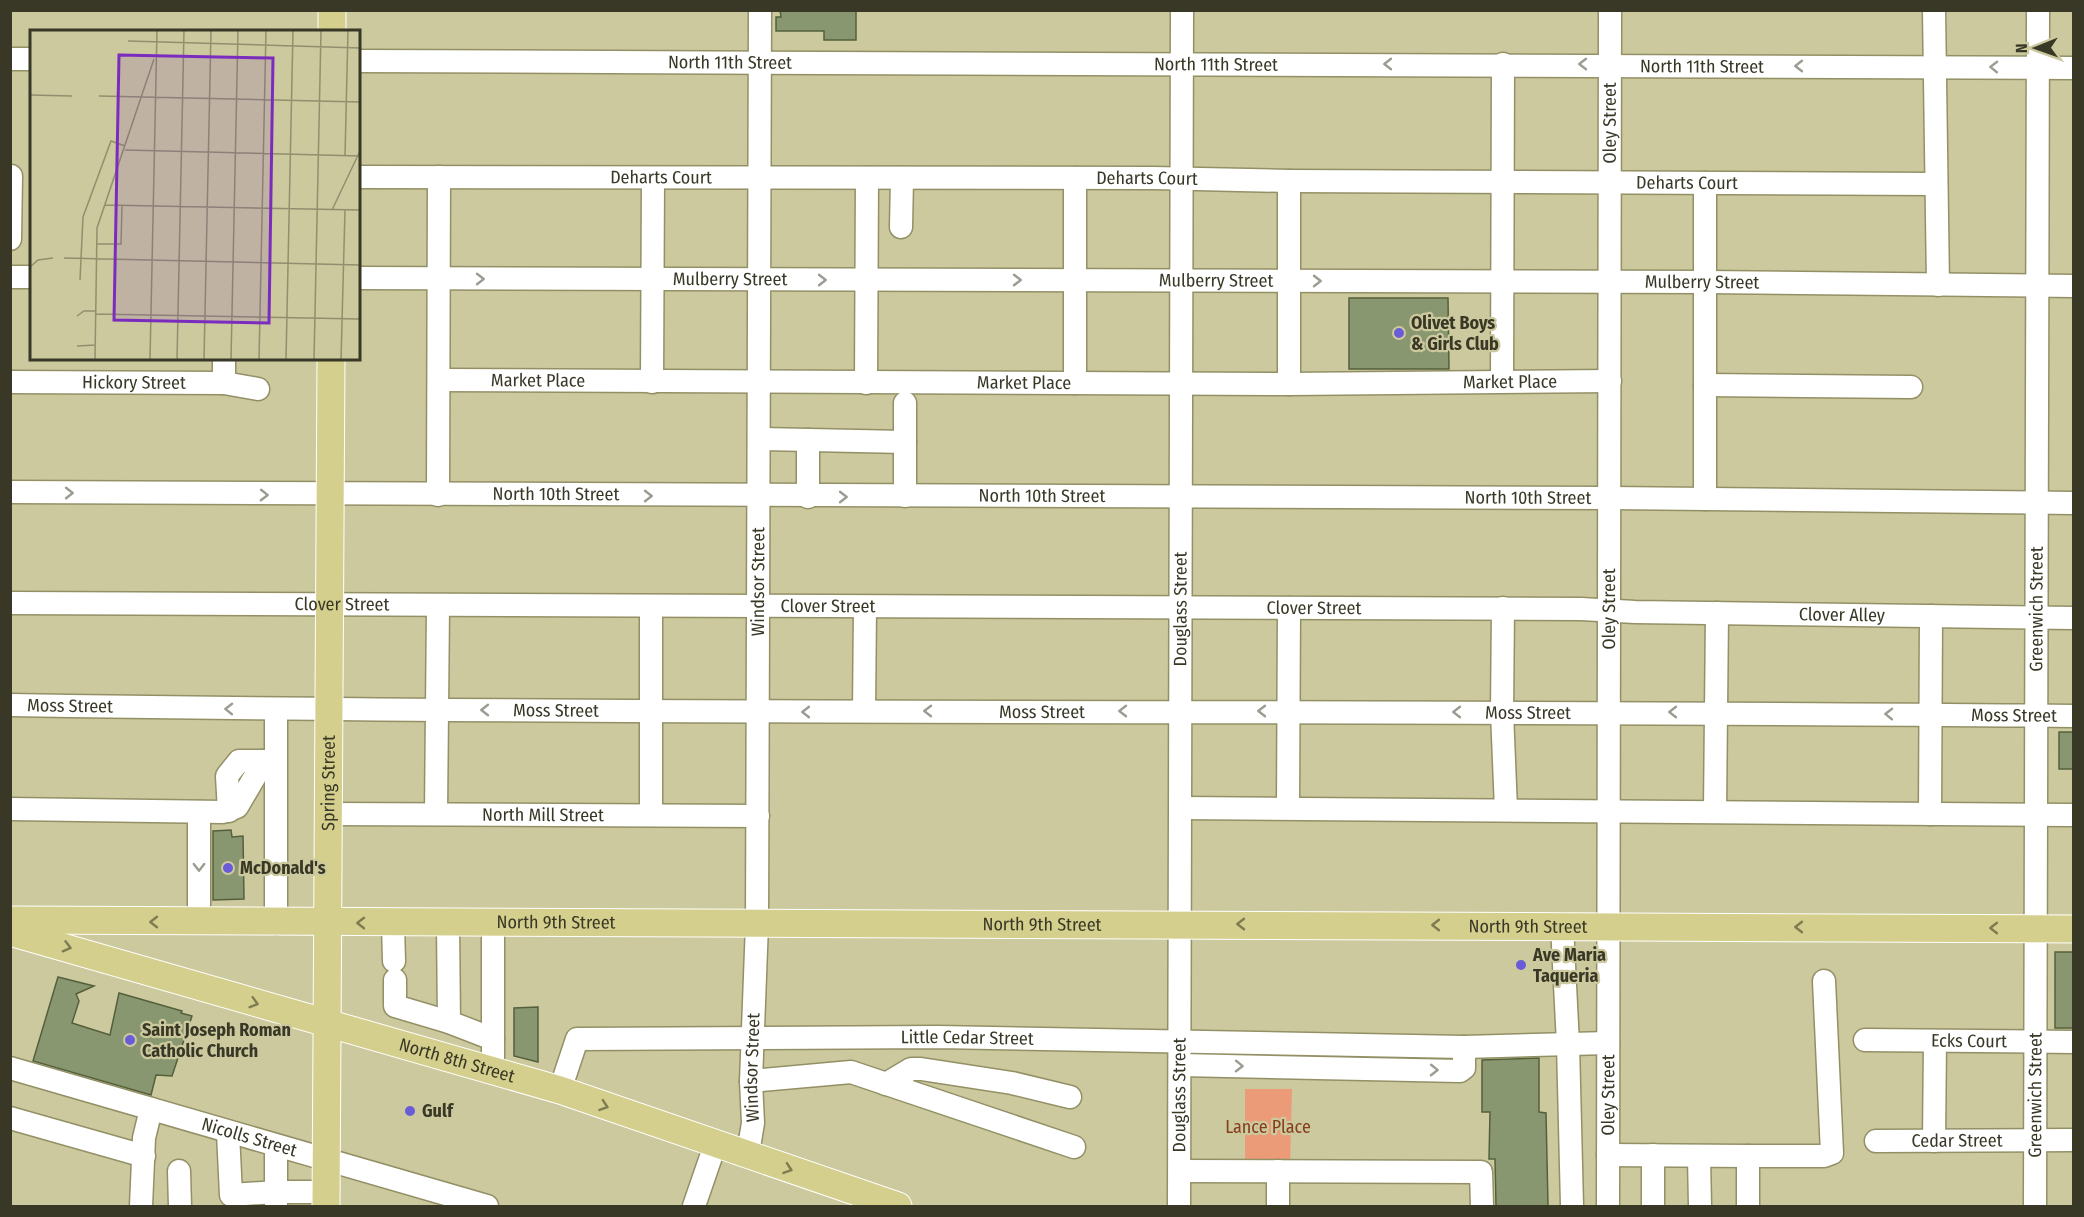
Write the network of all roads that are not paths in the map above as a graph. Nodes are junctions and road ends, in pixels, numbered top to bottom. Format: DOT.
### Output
graph roads {
  1 [pos="332,10"];
  2 [pos="760,10"];
  3 [pos="1182,10"];
  4 [pos="1610,10"];
  5 [pos="1935,10"];
  6 [pos="2038,10"];
  7 [pos="332,30"];
  8 [pos="10,59"];
  9 [pos="30,59"];
  10 [pos="360,61"];
  11 [pos="760,63"];
  12 [pos="1182,63"];
  13 [pos="1503,64"];
  14 [pos="1610,65"];
  15 [pos="1936,66"];
  16 [pos="2038,68"];
  17 [pos="2073,68"];
  18 [pos="11,176"];
  19 [pos="30,176"];
  20 [pos="360,177"];
  21 [pos="439,177"];
  22 [pos="867,178"];
  23 [pos="902,178"];
  24 [pos="1075,178"];
  25 [pos="653,179"];
  26 [pos="760,179"];
  27 [pos="1182,180"];
  28 [pos="1289,181"];
  29 [pos="1503,183"];
  30 [pos="1610,183"];
  31 [pos="1705,183"];
  32 [pos="1935,184"];
  33 [pos="901,227"];
  34 [pos="10,239"];
  35 [pos="10,277"];
  36 [pos="30,277"];
  37 [pos="360,278"];
  38 [pos="439,279"];
  39 [pos="653,280"];
  40 [pos="867,280"];
  41 [pos="1075,280"];
  42 [pos="1182,280"];
  43 [pos="1289,281"];
  44 [pos="1502,281"];
  45 [pos="759,282"];
  46 [pos="1610,282"];
  47 [pos="1706,282"];
  48 [pos="1938,285"];
  49 [pos="2038,286"];
  50 [pos="2073,286"];
  51 [pos="224,360"];
  52 [pos="331,360"];
  53 [pos="439,380"];
  54 [pos="1502,381"];
  55 [pos="1610,381"];
  56 [pos="10,382"];
  57 [pos="652,382"];
  58 [pos="759,382"];
  59 [pos="224,383"];
  60 [pos="866,383"];
  61 [pos="1075,383"];
  62 [pos="1182,383"];
  63 [pos="1289,384"];
  64 [pos="1705,385"];
  65 [pos="1911,387"];
  66 [pos="258,389"];
  67 [pos="905,403"];
  68 [pos="759,439"];
  69 [pos="808,440"];
  70 [pos="905,442"];
  71 [pos="10,492"];
  72 [pos="331,495"];
  73 [pos="438,495"];
  74 [pos="905,496"];
  75 [pos="1182,496"];
  76 [pos="759,497"];
  77 [pos="808,497"];
  78 [pos="1610,498"];
  79 [pos="1705,499"];
  80 [pos="2038,503"];
  81 [pos="2073,503"];
  82 [pos="10,603"];
  83 [pos="330,606"];
  84 [pos="438,606"];
  85 [pos="651,607"];
  86 [pos="1182,607"];
  87 [pos="759,608"];
  88 [pos="865,608"];
  89 [pos="1289,608"];
  90 [pos="1503,608"];
  91 [pos="1609,610"];
  92 [pos="1717,613"];
  93 [pos="1931,616"];
  94 [pos="2037,617"];
  95 [pos="2073,618"];
  96 [pos="10,705"];
  97 [pos="329,709"];
  98 [pos="276,710"];
  99 [pos="437,710"];
  100 [pos="651,711"];
  101 [pos="864,711"];
  102 [pos="1182,711"];
  103 [pos="1289,711"];
  104 [pos="758,712"];
  105 [pos="1502,712"];
  106 [pos="1609,712"];
  107 [pos="1716,712"];
  108 [pos="1930,715"];
  109 [pos="2037,716"];
  110 [pos="2073,716"];
  111 [pos="270,762"];
  112 [pos="1181,808"];
  113 [pos="1288,808"];
  114 [pos="10,809"];
  115 [pos="1506,810"];
  116 [pos="1608,810"];
  117 [pos="1715,811"];
  118 [pos="199,812"];
  119 [pos="329,813"];
  120 [pos="436,814"];
  121 [pos="1930,814"];
  122 [pos="651,815"];
  123 [pos="2036,815"];
  124 [pos="2073,815"];
  125 [pos="758,816"];
  126 [pos="10,920"];
  127 [pos="199,922"];
  128 [pos="276,922"];
  129 [pos="328,923"];
  130 [pos="393,924"];
  131 [pos="448,924"];
  132 [pos="493,924"];
  133 [pos="757,924"];
  134 [pos="1181,924"];
  135 [pos="1562,925"];
  136 [pos="1608,925"];
  137 [pos="2036,929"];
  138 [pos="2073,929"];
  139 [pos="10,932"];
  140 [pos="1824,981"];
  141 [pos="449,1023"];
  142 [pos="326,1024"];
  143 [pos="753,1036"];
  144 [pos="493,1039"];
  145 [pos="1865,1040"];
  146 [pos="1180,1041"];
  147 [pos="1935,1041"];
  148 [pos="2036,1042"];
  149 [pos="2073,1042"];
  150 [pos="1608,1043"];
  151 [pos="1568,1044"];
  152 [pos="1464,1047"];
  153 [pos="1180,1065"];
  154 [pos="10,1068"];
  155 [pos="493,1071"];
  156 [pos="751,1081"];
  157 [pos="886,1084"];
  158 [pos="560,1090"];
  159 [pos="1070,1097"];
  160 [pos="151,1109"];
  161 [pos="10,1118"];
  162 [pos="228,1133"];
  163 [pos="2073,1140"];
  164 [pos="1876,1141"];
  165 [pos="2035,1141"];
  166 [pos="1934,1142"];
  167 [pos="716,1145"];
  168 [pos="276,1147"];
  169 [pos="1074,1148"];
  170 [pos="748,1153"];
  171 [pos="1653,1155"];
  172 [pos="144,1156"];
  173 [pos="1748,1156"];
  174 [pos="1699,1157"];
  175 [pos="326,1160"];
  176 [pos="1608,1164"];
  177 [pos="1180,1170"];
  178 [pos="179,1172"];
  179 [pos="1278,1172"];
  180 [pos="1572,1173"];
  181 [pos="277,1199"];
  182 [pos="326,1199"];
  183 [pos="472,1204"];
  184 [pos="141,1206"];
  185 [pos="180,1206"];
  186 [pos="694,1206"];
  187 [pos="898,1206"];
  188 [pos="1179,1206"];
  189 [pos="1278,1206"];
  190 [pos="1482,1206"];
  191 [pos="1572,1206"];
  192 [pos="1608,1206"];
  193 [pos="1653,1206"];
  194 [pos="1700,1206"];
  195 [pos="1748,1206"];
  196 [pos="2035,1206"];
  1 -- 7 [label="main road"];
  2 -- 11 [label="street, Windsor Street"];
  3 -- 12 [label="street, Douglass Street"];
  4 -- 14 [label="street, Oley Street"];
  5 -- 15 [label="street"];
  6 -- 16 [label="street, Greenwich Street"];
  8 -- 9 [label="street"];
  10 -- 11 [label="street, North 11th Street"];
  11 -- 12 [label="street, North 11th Street"];
  11 -- 26 [label="street, Windsor Street"];
  13 -- 12 [label="street, North 11th Street, one-way"];
  12 -- 27 [label="street, Douglass Street"];
  14 -- 13 [label="street, North 11th Street, one-way"];
  13 -- 29 [label="street"];
  15 -- 14 [label="street, North 11th Street, one-way"];
  14 -- 30 [label="street, Oley Street"];
  16 -- 15 [label="street, North 11th Street, one-way"];
  15 -- 32 [label="street"];
  16 -- 17 [label="street, North 11th Street"];
  16 -- 49 [label="street, Greenwich Street"];
  18 -- 19 [label="street"];
  18 -- 34 [label="street"];
  20 -- 21 [label="street, Deharts Court"];
  21 -- 25 [label="street, Deharts Court"];
  21 -- 38 [label="street"];
  22 -- 23 [label="street, Deharts Court"];
  22 -- 26 [label="street, Deharts Court"];
  22 -- 40 [label="street"];
  23 -- 24 [label="street, Deharts Court"];
  23 -- 33 [label="street"];
  24 -- 27 [label="street, Deharts Court"];
  24 -- 41 [label="street"];
  25 -- 26 [label="street, Deharts Court"];
  25 -- 39 [label="street"];
  26 -- 45 [label="street, Windsor Street"];
  27 -- 28 [label="street, Deharts Court"];
  27 -- 42 [label="street, Douglass Street"];
  28 -- 29 [label="street, Deharts Court"];
  28 -- 43 [label="street"];
  29 -- 30 [label="street, Deharts Court"];
  29 -- 44 [label="street"];
  30 -- 31 [label="street, Deharts Court"];
  30 -- 46 [label="street, Oley Street"];
  31 -- 32 [label="street, Deharts Court"];
  31 -- 47 [label="street"];
  32 -- 48 [label="street"];
  35 -- 36 [label="street"];
  37 -- 38 [label="street, Mulberry Street"];
  38 -- 39 [label="street, Mulberry Street, one-way"];
  38 -- 53 [label="street"];
  39 -- 45 [label="street, Mulberry Street"];
  39 -- 57 [label="street"];
  40 -- 41 [label="street, Mulberry Street, one-way"];
  45 -- 40 [label="street, Mulberry Street, one-way"];
  40 -- 60 [label="street"];
  41 -- 42 [label="street, Mulberry Street"];
  41 -- 61 [label="street"];
  42 -- 43 [label="street, Mulberry Street"];
  42 -- 62 [label="street, Douglass Street"];
  43 -- 44 [label="street, Mulberry Street, one-way"];
  43 -- 63 [label="street"];
  44 -- 46 [label="street, Mulberry Street"];
  44 -- 54 [label="street"];
  45 -- 58 [label="street, Windsor Street"];
  46 -- 47 [label="street, Mulberry Street"];
  46 -- 55 [label="street, Oley Street"];
  47 -- 48 [label="street, Mulberry Street"];
  47 -- 64 [label="street"];
  48 -- 49 [label="street, Mulberry Street"];
  49 -- 50 [label="street, Mulberry Street"];
  49 -- 80 [label="street, Greenwich Street"];
  51 -- 59 [label="street"];
  52 -- 72 [label="main road, Spring Street"];
  53 -- 57 [label="street, Market Place"];
  53 -- 73 [label="street"];
  54 -- 55 [label="street, Market Place"];
  54 -- 63 [label="street, Market Place"];
  55 -- 78 [label="street, Oley Street"];
  56 -- 59 [label="street, Hickory Street"];
  57 -- 58 [label="street, Market Place"];
  58 -- 60 [label="street, Market Place"];
  58 -- 68 [label="street, Windsor Street"];
  59 -- 66 [label="street, Hickory Street"];
  60 -- 61 [label="street, Market Place"];
  61 -- 62 [label="street, Market Place"];
  62 -- 63 [label="street, Market Place"];
  62 -- 75 [label="street, Douglass Street"];
  64 -- 65 [label="street"];
  64 -- 79 [label="street"];
  67 -- 70 [label="street"];
  68 -- 69 [label="street"];
  68 -- 76 [label="street, Windsor Street"];
  69 -- 70 [label="street"];
  69 -- 77 [label="street"];
  70 -- 74 [label="street"];
  71 -- 72 [label="street, North 10th Street, one-way"];
  72 -- 73 [label="street, North 10th Street"];
  72 -- 83 [label="main road, Spring Street"];
  73 -- 76 [label="street, North 10th Street, one-way"];
  74 -- 75 [label="street, North 10th Street"];
  77 -- 74 [label="street, North 10th Street, one-way"];
  75 -- 78 [label="street, North 10th Street"];
  75 -- 86 [label="street, Douglass Street"];
  76 -- 77 [label="street, North 10th Street"];
  76 -- 87 [label="street, Windsor Street"];
  78 -- 79 [label="street, North 10th Street"];
  78 -- 91 [label="street, Oley Street"];
  79 -- 80 [label="street, North 10th Street"];
  80 -- 81 [label="street, North 10th Street"];
  80 -- 94 [label="street, Greenwich Street"];
  82 -- 83 [label="street, Clover Street"];
  83 -- 84 [label="street, Clover Street"];
  83 -- 97 [label="main road, Spring Street"];
  84 -- 85 [label="street, Clover Street"];
  84 -- 99 [label="street"];
  85 -- 87 [label="street, Clover Street"];
  85 -- 100 [label="street"];
  86 -- 88 [label="street, Clover Street"];
  86 -- 89 [label="street, Clover Street"];
  86 -- 102 [label="street, Douglass Street"];
  87 -- 88 [label="street, Clover Street"];
  87 -- 104 [label="street, Windsor Street"];
  88 -- 101 [label="street"];
  89 -- 90 [label="street, Clover Street"];
  89 -- 103 [label="street"];
  90 -- 91 [label="street, Clover Street"];
  90 -- 105 [label="street"];
  91 -- 92 [label="street, Clover Alley"];
  91 -- 106 [label="street, Oley Street"];
  92 -- 93 [label="street, Clover Alley"];
  92 -- 107 [label="street"];
  93 -- 94 [label="street, Clover Alley"];
  93 -- 108 [label="street"];
  94 -- 95 [label="street, Clover Alley"];
  94 -- 109 [label="street, Greenwich Street"];
  98 -- 96 [label="street, Moss Street, one-way"];
  97 -- 98 [label="street, Moss Street"];
  97 -- 99 [label="street, Moss Street"];
  97 -- 119 [label="main road, Spring Street"];
  98 -- 111 [label="street"];
  100 -- 99 [label="street, Moss Street, one-way"];
  99 -- 120 [label="street"];
  100 -- 104 [label="street, Moss Street"];
  100 -- 122 [label="street"];
  102 -- 101 [label="street, Moss Street, one-way"];
  101 -- 104 [label="street, Moss Street, one-way"];
  103 -- 102 [label="street, Moss Street, one-way"];
  102 -- 112 [label="street, Douglass Street"];
  105 -- 103 [label="street, Moss Street, one-way"];
  103 -- 113 [label="street"];
  104 -- 125 [label="street, Windsor Street"];
  105 -- 106 [label="street, Moss Street"];
  105 -- 115 [label="street"];
  107 -- 106 [label="street, Moss Street, one-way"];
  106 -- 116 [label="street, Oley Street"];
  108 -- 107 [label="street, Moss Street, one-way"];
  107 -- 117 [label="street"];
  108 -- 109 [label="street, Moss Street"];
  108 -- 121 [label="street"];
  109 -- 110 [label="street, Moss Street"];
  109 -- 123 [label="street, Greenwich Street"];
  111 -- 118 [label="street"];
  111 -- 128 [label="street"];
  112 -- 113 [label="street"];
  112 -- 134 [label="street, Douglass Street"];
  113 -- 115 [label="street"];
  114 -- 118 [label="street"];
  115 -- 116 [label="street"];
  116 -- 117 [label="street"];
  116 -- 136 [label="street, Oley Street"];
  117 -- 121 [label="street"];
  118 -- 127 [label="street, one-way"];
  119 -- 120 [label="street, North Mill Street"];
  119 -- 129 [label="main road, Spring Street"];
  120 -- 122 [label="street, North Mill Street"];
  121 -- 123 [label="street"];
  122 -- 125 [label="street, North Mill Street"];
  123 -- 124 [label="street"];
  123 -- 137 [label="street, Greenwich Street"];
  125 -- 133 [label="street, Windsor Street"];
  127 -- 126 [label="main road, North 9th Street, one-way"];
  127 -- 128 [label="main road, North 9th Street"];
  128 -- 129 [label="main road, North 9th Street"];
  130 -- 129 [label="main road, North 9th Street, one-way"];
  129 -- 142 [label="main road, Spring Street"];
  130 -- 131 [label="main road, North 9th Street"];
  130 -- 141 [label="street"];
  131 -- 132 [label="main road, North 9th Street"];
  131 -- 141 [label="street"];
  132 -- 133 [label="main road, North 9th Street"];
  132 -- 144 [label="street"];
  133 -- 134 [label="main road, North 9th Street"];
  133 -- 143 [label="street, Windsor Street"];
  135 -- 134 [label="main road, North 9th Street, one-way"];
  134 -- 146 [label="street, Douglass Street"];
  135 -- 136 [label="main road, North 9th Street"];
  135 -- 151 [label="street"];
  137 -- 136 [label="main road, North 9th Street, one-way"];
  136 -- 150 [label="street, Oley Street"];
  137 -- 138 [label="main road, North 9th Street"];
  137 -- 148 [label="street, Greenwich Street"];
  139 -- 142 [label="main road, North 8th Street, one-way"];
  140 -- 173 [label="street"];
  141 -- 144 [label="street"];
  142 -- 155 [label="main road, North 8th Street"];
  142 -- 175 [label="main road, Spring Street"];
  143 -- 146 [label="street, Little Cedar Street"];
  143 -- 156 [label="street, Windsor Street"];
  143 -- 158 [label="street, Little Cedar Street"];
  144 -- 155 [label="street"];
  145 -- 147 [label="street, Ecks Court"];
  146 -- 152 [label="street, Little Cedar Street"];
  146 -- 153 [label="street, Douglass Street"];
  147 -- 148 [label="street, Ecks Court"];
  147 -- 166 [label="street"];
  148 -- 149 [label="street, Ecks Court"];
  148 -- 165 [label="street, Greenwich Street"];
  150 -- 151 [label="street, Little Cedar Street"];
  150 -- 176 [label="street, Oley Street"];
  151 -- 152 [label="street, Little Cedar Street"];
  151 -- 180 [label="street"];
  153 -- 152 [label="street, one-way"];
  153 -- 177 [label="street, Douglass Street"];
  154 -- 160 [label="street, Nicolls Street"];
  155 -- 158 [label="main road, North 8th Street"];
  156 -- 157 [label="street"];
  156 -- 170 [label="street, Windsor Street"];
  157 -- 159 [label="street"];
  157 -- 169 [label="street"];
  158 -- 167 [label="main road, North 8th Street, one-way"];
  160 -- 162 [label="street, Nicolls Street"];
  160 -- 172 [label="street"];
  161 -- 172 [label="street"];
  162 -- 168 [label="street, Nicolls Street"];
  162 -- 181 [label="street"];
  163 -- 165 [label="street, Cedar Street"];
  164 -- 166 [label="street, Cedar Street"];
  165 -- 166 [label="street, Cedar Street"];
  165 -- 196 [label="street, Greenwich Street"];
  167 -- 170 [label="main road, North 8th Street"];
  167 -- 186 [label="street"];
  168 -- 175 [label="street, Nicolls Street"];
  168 -- 181 [label="street"];
  170 -- 187 [label="main road, North 8th Street, one-way"];
  171 -- 174 [label="street"];
  171 -- 176 [label="street"];
  171 -- 193 [label="street"];
  172 -- 184 [label="street"];
  173 -- 174 [label="street"];
  173 -- 195 [label="street"];
  174 -- 194 [label="street"];
  175 -- 182 [label="main road, Spring Street"];
  175 -- 183 [label="street, Nicolls Street"];
  176 -- 180 [label="street"];
  176 -- 192 [label="street, Oley Street"];
  177 -- 179 [label="street"];
  177 -- 188 [label="street, Douglass Street"];
  178 -- 185 [label="street"];
  179 -- 189 [label="street"];
  179 -- 190 [label="street"];
  180 -- 191 [label="street"];
  181 -- 182 [label="street"];
}
